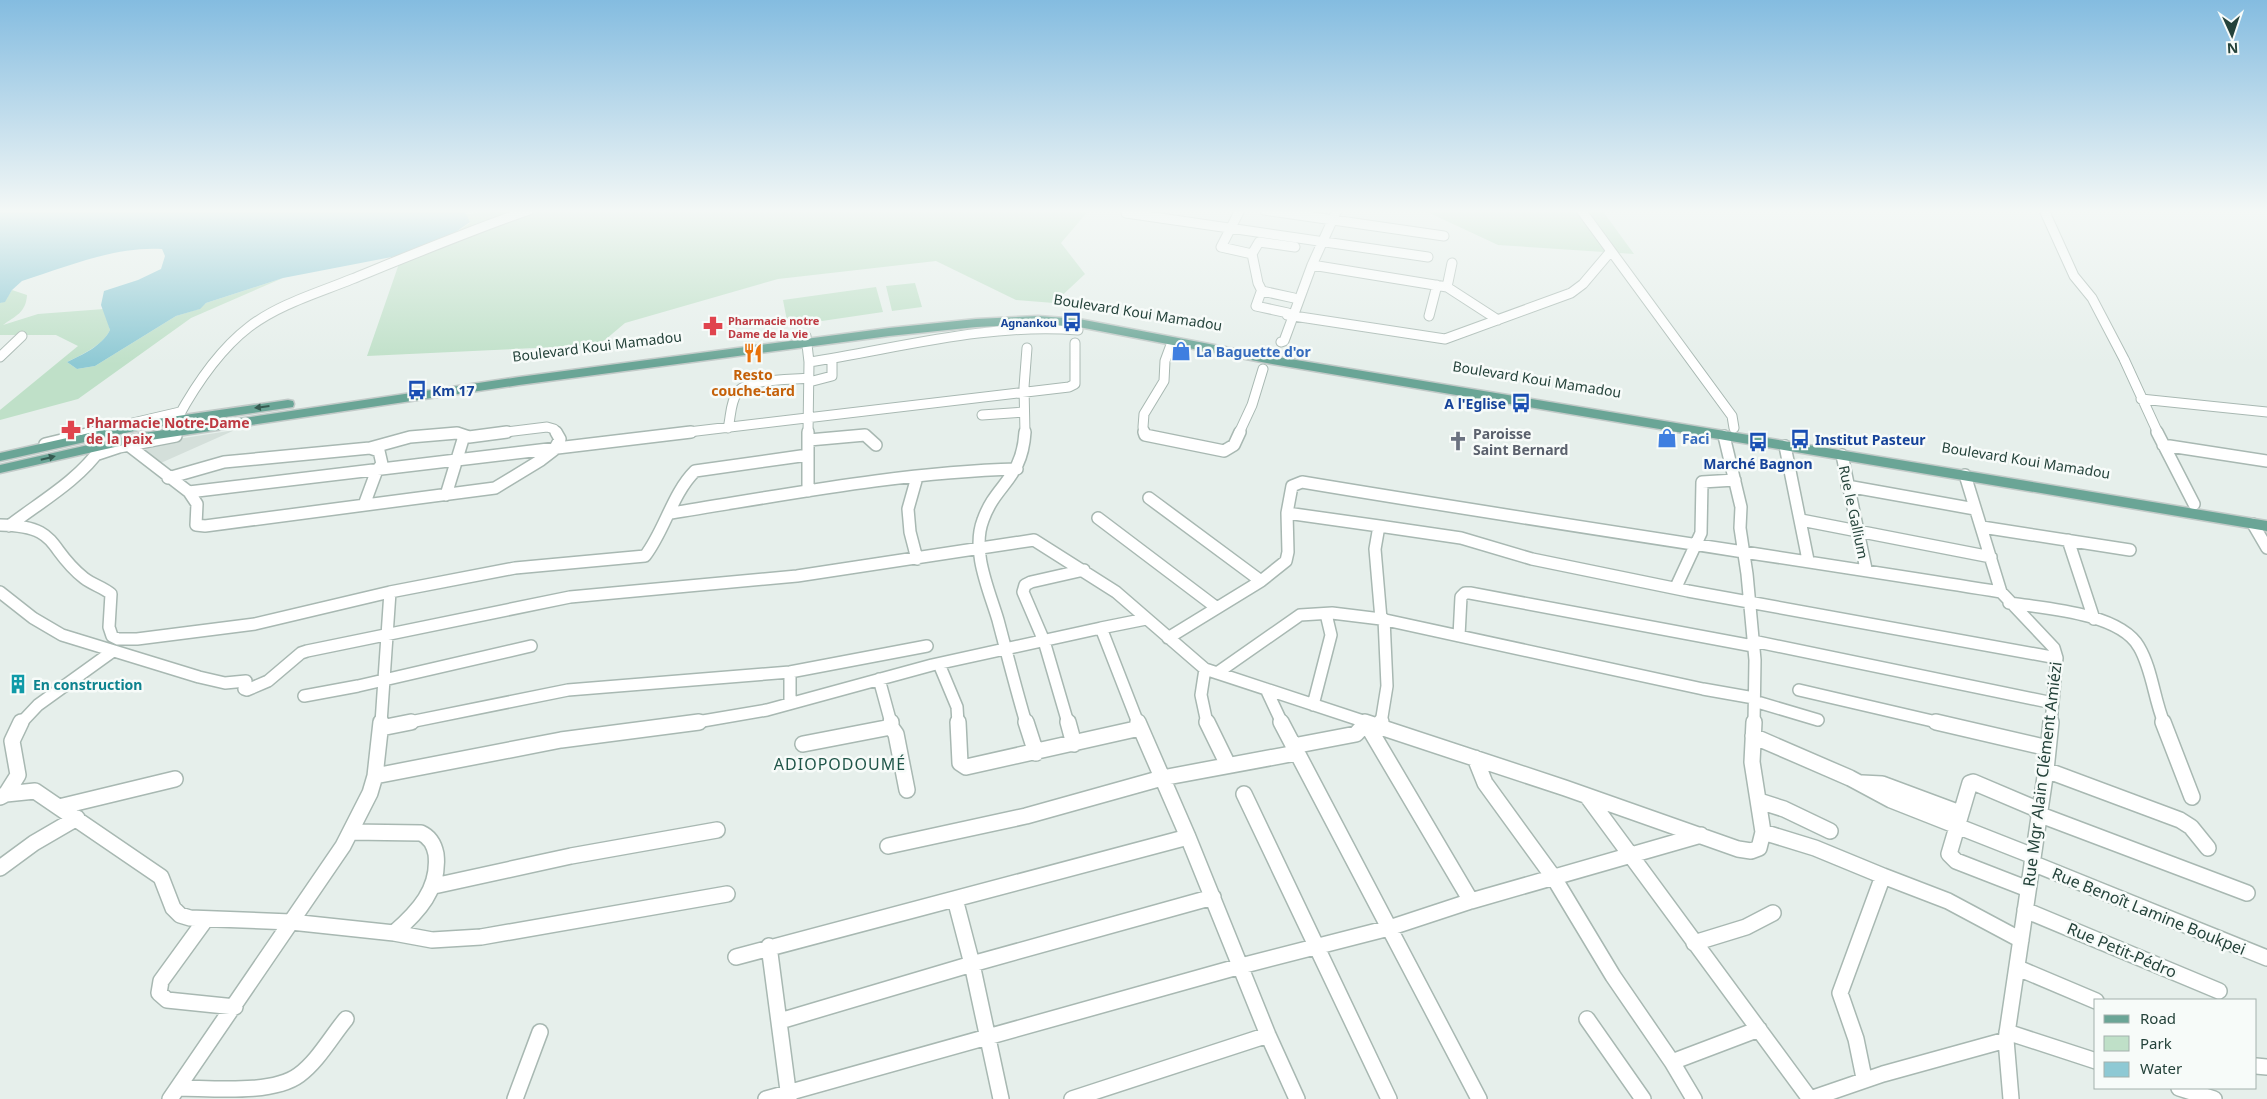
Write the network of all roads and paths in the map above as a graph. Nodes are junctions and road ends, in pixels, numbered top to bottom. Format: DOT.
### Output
graph roads {
  1 [pos="395,261"];
  2 [pos="1253,261"];
  3 [pos="1314,261"];
  4 [pos="1602,261"];
  5 [pos="1619,261"];
  6 [pos="2067,261"];
  7 [pos="1452,263"];
  8 [pos="1312,266"];
  9 [pos="1437,284"];
  10 [pos="1447,287"];
  11 [pos="1261,292"];
  12 [pos="1294,298"];
  13 [pos="1289,314"];
  14 [pos="1429,316"];
  15 [pos="1498,320"];
  16 [pos="1078,330"];
  17 [pos="22,336"];
  18 [pos="806,340"];
  19 [pos="1172,342"];
  20 [pos="1075,343"];
  21 [pos="1027,348"];
  22 [pos="0,357"];
  23 [pos="832,359"];
  24 [pos="809,362"];
  25 [pos="1263,369"];
  26 [pos="809,380"];
  27 [pos="1024,392"];
  28 [pos="2141,399"];
  29 [pos="1554,403"];
  30 [pos="1024,412"];
  31 [pos="2267,412"];
  32 [pos="178,415"];
  33 [pos="982,415"];
  34 [pos="809,418"];
  35 [pos="143,425"];
  36 [pos="728,428"];
  37 [pos="1729,432"];
  38 [pos="464,436"];
  39 [pos="809,440"];
  40 [pos="132,442"];
  41 [pos="876,444"];
  42 [pos="2163,445"];
  43 [pos="1785,446"];
  44 [pos="370,448"];
  45 [pos="100,449"];
  46 [pos="554,450"];
  47 [pos="808,454"];
  48 [pos="1842,455"];
  49 [pos="0,457"];
  50 [pos="457,461"];
  51 [pos="2267,461"];
  52 [pos="1017,468"];
  53 [pos="0,469"];
  54 [pos="377,470"];
  55 [pos="1965,475"];
  56 [pos="917,477"];
  57 [pos="168,478"];
  58 [pos="1735,480"];
  59 [pos="1847,486"];
  60 [pos="808,491"];
  61 [pos="189,492"];
  62 [pos="446,495"];
  63 [pos="1149,498"];
  64 [pos="2194,504"];
  65 [pos="364,505"];
  66 [pos="1976,510"];
  67 [pos="671,513"];
  68 [pos="1287,513"];
  69 [pos="2267,516"];
  70 [pos="1098,518"];
  71 [pos="1801,520"];
  72 [pos="5,525"];
  73 [pos="2260,525"];
  74 [pos="1379,526"];
  75 [pos="1982,527"];
  76 [pos="1858,532"];
  77 [pos="0,533"];
  78 [pos="2068,540"];
  79 [pos="1697,545"];
  80 [pos="980,547"];
  81 [pos="2267,548"];
  82 [pos="2130,550"];
  83 [pos="1744,551"];
  84 [pos="1991,557"];
  85 [pos="916,559"];
  86 [pos="1808,560"];
  87 [pos="1866,569"];
  88 [pos="1084,570"];
  89 [pos="1261,581"];
  90 [pos="1676,587"];
  91 [pos="0,592"];
  92 [pos="390,592"];
  93 [pos="2005,597"];
  94 [pos="1748,600"];
  95 [pos="1217,608"];
  96 [pos="1326,614"];
  97 [pos="1146,619"];
  98 [pos="1382,619"];
  99 [pos="2094,619"];
  100 [pos="1102,628"];
  101 [pos="388,636"];
  102 [pos="1459,636"];
  103 [pos="1168,638"];
  104 [pos="1044,641"];
  105 [pos="1753,644"];
  106 [pos="531,646"];
  107 [pos="927,646"];
  108 [pos="1005,649"];
  109 [pos="112,651"];
  110 [pos="2057,658"];
  111 [pos="939,664"];
  112 [pos="1211,671"];
  113 [pos="790,672"];
  114 [pos="879,679"];
  115 [pos="384,680"];
  116 [pos="1266,689"];
  117 [pos="1799,690"];
  118 [pos="304,696"];
  119 [pos="1754,700"];
  120 [pos="790,702"];
  121 [pos="2053,703"];
  122 [pos="1314,705"];
  123 [pos="1818,720"];
  124 [pos="1373,725"];
  125 [pos="891,727"];
  126 [pos="381,728"];
  127 [pos="1140,728"];
  128 [pos="1753,736"];
  129 [pos="803,744"];
  130 [pos="1074,744"];
  131 [pos="2048,748"];
  132 [pos="1295,749"];
  133 [pos="1036,753"];
  134 [pos="1475,758"];
  135 [pos="1228,766"];
  136 [pos="2046,770"];
  137 [pos="375,776"];
  138 [pos="1162,778"];
  139 [pos="175,779"];
  140 [pos="908,790"];
  141 [pos="1244,794"];
  142 [pos="3,796"];
  143 [pos="1587,796"];
  144 [pos="2192,797"];
  145 [pos="1759,801"];
  146 [pos="60,807"];
  147 [pos="2039,812"];
  148 [pos="77,818"];
  149 [pos="1958,819"];
  150 [pos="717,830"];
  151 [pos="1830,831"];
  152 [pos="351,832"];
  153 [pos="1763,832"];
  154 [pos="1701,834"];
  155 [pos="1188,837"];
  156 [pos="888,846"];
  157 [pos="2208,848"];
  158 [pos="1630,856"];
  159 [pos="2032,859"];
  160 [pos="0,868"];
  161 [pos="1883,876"];
  162 [pos="1554,878"];
  163 [pos="434,886"];
  164 [pos="2028,889"];
  165 [pos="2247,892"];
  166 [pos="727,894"];
  167 [pos="1213,897"];
  168 [pos="955,899"];
  169 [pos="1471,901"];
  170 [pos="2025,910"];
  171 [pos="1773,913"];
  172 [pos="206,919"];
  173 [pos="291,922"];
  174 [pos="1389,928"];
  175 [pos="394,933"];
  176 [pos="2021,940"];
  177 [pos="1694,943"];
  178 [pos="769,946"];
  179 [pos="1317,947"];
  180 [pos="736,957"];
  181 [pos="2267,958"];
  182 [pos="972,964"];
  183 [pos="1241,966"];
  184 [pos="2018,968"];
  185 [pos="2219,991"];
  186 [pos="2094,1000"];
  187 [pos="235,1007"];
  188 [pos="346,1019"];
  189 [pos="1587,1019"];
  190 [pos="780,1021"];
  191 [pos="1759,1029"];
  192 [pos="540,1032"];
  193 [pos="1268,1035"];
  194 [pos="2007,1036"];
  195 [pos="988,1038"];
  196 [pos="2094,1060"];
  197 [pos="1672,1062"];
  198 [pos="1864,1078"];
  199 [pos="2182,1089"];
  200 [pos="174,1094"];
  201 [pos="789,1096"];
  202 [pos="1818,1098"];
  203 [pos="515,1099"];
  204 [pos="766,1099"];
  205 [pos="1001,1099"];
  206 [pos="1072,1099"];
  207 [pos="1297,1099"];
  208 [pos="1389,1099"];
  209 [pos="1479,1099"];
  210 [pos="1643,1099"];
  211 [pos="1694,1099"];
  212 [pos="2011,1099"];
  213 [pos="2214,1099"];
  1 -- 32 [label="street"];
  2 -- 11 [label="street"];
  3 -- 8 [label="street"];
  4 -- 15 [label="street"];
  5 -- 37 [label="street"];
  6 -- 28 [label="street"];
  7 -- 10 [label="street"];
  8 -- 9 [label="street"];
  8 -- 12 [label="street"];
  8 -- 13 [label="street"];
  9 -- 10 [label="street"];
  9 -- 14 [label="street"];
  10 -- 15 [label="street"];
  11 -- 12 [label="street"];
  11 -- 13 [label="street"];
  12 -- 13 [label="street"];
  13 -- 15 [label="street"];
  16 -- 23 [label="street"];
  17 -- 22 [label="street"];
  18 -- 19 [label="main road, Boulevard Koui Mamadou"];
  18 -- 24 [label="street"];
  18 -- 29 [label="main road, Boulevard Koui Mamadou"];
  18 -- 32 [label="main road, Boulevard Koui Mamadou, one-way"];
  18 -- 40 [label="main road, Boulevard Koui Mamadou"];
  19 -- 25 [label="street"];
  19 -- 29 [label="main road, Boulevard Koui Mamadou"];
  20 -- 27 [label="street"];
  21 -- 27 [label="street"];
  23 -- 24 [label="street"];
  23 -- 26 [label="street"];
  24 -- 26 [label="street"];
  26 -- 34 [label="street"];
  26 -- 36 [label="street"];
  27 -- 30 [label="street"];
  27 -- 34 [label="street"];
  28 -- 31 [label="street"];
  28 -- 42 [label="street"];
  29 -- 37 [label="main road, Boulevard Koui Mamadou"];
  30 -- 33 [label="street"];
  30 -- 52 [label="street"];
  32 -- 35 [label="main road, Boulevard Koui Mamadou"];
  32 -- 49 [label="street"];
  34 -- 36 [label="street"];
  34 -- 39 [label="street"];
  35 -- 40 [label="main road"];
  35 -- 49 [label="main road, Boulevard Koui Mamadou"];
  36 -- 46 [label="street"];
  37 -- 43 [label="main road, Boulevard Koui Mamadou"];
  37 -- 58 [label="street"];
  37 -- 64 [label="main road, Boulevard Koui Mamadou"];
  38 -- 44 [label="street"];
  38 -- 46 [label="street"];
  38 -- 50 [label="street"];
  39 -- 41 [label="street"];
  39 -- 47 [label="street"];
  40 -- 45 [label="main road, Boulevard Koui Mamadou"];
  40 -- 57 [label="street"];
  42 -- 51 [label="street"];
  42 -- 64 [label="street"];
  43 -- 48 [label="main road, Boulevard Koui Mamadou"];
  43 -- 71 [label="street"];
  44 -- 54 [label="street"];
  44 -- 57 [label="street"];
  53 -- 45 [label="main road, Boulevard Koui Mamadou, one-way"];
  45 -- 72 [label="street"];
  46 -- 50 [label="street"];
  46 -- 62 [label="street"];
  47 -- 60 [label="street"];
  47 -- 67 [label="street"];
  48 -- 55 [label="main road, Boulevard Koui Mamadou"];
  48 -- 59 [label="street, Rue le Gallium"];
  50 -- 54 [label="street"];
  50 -- 62 [label="street"];
  52 -- 56 [label="street"];
  52 -- 80 [label="street"];
  54 -- 61 [label="street"];
  54 -- 65 [label="street"];
  55 -- 66 [label="street, Rue Mgr Alain Clément Amiézi"];
  55 -- 73 [label="main road, Boulevard Koui Mamadou"];
  56 -- 60 [label="street"];
  56 -- 85 [label="street"];
  57 -- 61 [label="street"];
  58 -- 79 [label="street"];
  58 -- 83 [label="street"];
  59 -- 66 [label="street"];
  59 -- 76 [label="street, Rue le Gallium"];
  60 -- 67 [label="street"];
  61 -- 65 [label="street"];
  62 -- 65 [label="street"];
  63 -- 89 [label="street"];
  64 -- 69 [label="main road, Boulevard Koui Mamadou"];
  66 -- 75 [label="street, Rue Mgr Alain Clément Amiézi"];
  67 -- 92 [label="street"];
  68 -- 74 [label="street"];
  68 -- 79 [label="street"];
  68 -- 89 [label="street"];
  70 -- 95 [label="street"];
  71 -- 76 [label="street"];
  71 -- 86 [label="street"];
  72 -- 77 [label="street"];
  72 -- 92 [label="street"];
  73 -- 81 [label="street"];
  74 -- 90 [label="street"];
  74 -- 98 [label="street"];
  75 -- 78 [label="street"];
  75 -- 84 [label="street, Rue Mgr Alain Clément Amiézi"];
  76 -- 84 [label="street"];
  76 -- 87 [label="street, Rue le Gallium"];
  78 -- 82 [label="street"];
  78 -- 99 [label="street"];
  79 -- 83 [label="street"];
  79 -- 90 [label="street"];
  80 -- 85 [label="street"];
  80 -- 88 [label="street"];
  80 -- 108 [label="street"];
  83 -- 86 [label="street"];
  83 -- 94 [label="street"];
  84 -- 93 [label="street, Rue Mgr Alain Clément Amiézi"];
  85 -- 101 [label="street"];
  86 -- 87 [label="street"];
  87 -- 93 [label="street"];
  88 -- 97 [label="street"];
  88 -- 104 [label="street"];
  89 -- 95 [label="street"];
  90 -- 94 [label="street"];
  91 -- 109 [label="street"];
  92 -- 101 [label="street"];
  93 -- 99 [label="street"];
  93 -- 110 [label="street, Rue Mgr Alain Clément Amiézi"];
  94 -- 105 [label="street"];
  94 -- 110 [label="street"];
  95 -- 103 [label="street"];
  96 -- 98 [label="street"];
  96 -- 112 [label="street"];
  96 -- 122 [label="street"];
  97 -- 100 [label="street"];
  97 -- 103 [label="street"];
  98 -- 102 [label="street"];
  98 -- 124 [label="street"];
  99 -- 144 [label="street"];
  100 -- 104 [label="street"];
  100 -- 127 [label="street"];
  101 -- 109 [label="street"];
  101 -- 115 [label="street"];
  102 -- 105 [label="street"];
  102 -- 119 [label="street"];
  103 -- 112 [label="street"];
  104 -- 108 [label="street"];
  104 -- 130 [label="street"];
  105 -- 119 [label="street"];
  105 -- 121 [label="street"];
  106 -- 115 [label="street"];
  107 -- 113 [label="street"];
  108 -- 111 [label="street"];
  108 -- 133 [label="street"];
  109 -- 142 [label="street"];
  110 -- 121 [label="street, Rue Mgr Alain Clément Amiézi"];
  111 -- 114 [label="street"];
  111 -- 133 [label="street"];
  112 -- 116 [label="street"];
  112 -- 135 [label="street"];
  113 -- 120 [label="street"];
  113 -- 126 [label="street"];
  114 -- 120 [label="street"];
  114 -- 125 [label="street"];
  115 -- 118 [label="street"];
  115 -- 126 [label="street"];
  116 -- 122 [label="street"];
  116 -- 132 [label="street"];
  117 -- 131 [label="street"];
  119 -- 123 [label="street"];
  119 -- 128 [label="street"];
  120 -- 137 [label="street"];
  121 -- 131 [label="street, Rue Mgr Alain Clément Amiézi"];
  122 -- 124 [label="street"];
  124 -- 132 [label="street"];
  124 -- 134 [label="street"];
  124 -- 169 [label="street"];
  125 -- 129 [label="street"];
  125 -- 140 [label="street"];
  126 -- 137 [label="street"];
  127 -- 130 [label="street"];
  127 -- 138 [label="street"];
  128 -- 145 [label="street"];
  128 -- 149 [label="street, Rue Benoît Lamine Boukpei"];
  130 -- 133 [label="street"];
  131 -- 136 [label="street, Rue Mgr Alain Clément Amiézi"];
  132 -- 135 [label="street"];
  132 -- 174 [label="street"];
  134 -- 143 [label="street"];
  134 -- 162 [label="street"];
  135 -- 138 [label="street"];
  136 -- 147 [label="street, Rue Mgr Alain Clément Amiézi"];
  136 -- 157 [label="street"];
  137 -- 152 [label="street"];
  138 -- 155 [label="street"];
  138 -- 156 [label="street"];
  139 -- 146 [label="street"];
  141 -- 179 [label="street"];
  142 -- 146 [label="street"];
  143 -- 154 [label="street"];
  143 -- 158 [label="street"];
  145 -- 151 [label="street"];
  145 -- 153 [label="street"];
  146 -- 148 [label="street"];
  147 -- 149 [label="street"];
  147 -- 159 [label="street, Rue Mgr Alain Clément Amiézi"];
  147 -- 165 [label="street"];
  148 -- 160 [label="street"];
  148 -- 172 [label="street"];
  149 -- 159 [label="street, Rue Benoît Lamine Boukpei"];
  149 -- 164 [label="street"];
  150 -- 163 [label="street"];
  152 -- 163 [label="street"];
  152 -- 173 [label="street"];
  153 -- 154 [label="street"];
  153 -- 161 [label="street"];
  154 -- 158 [label="street"];
  155 -- 167 [label="street"];
  155 -- 168 [label="street"];
  158 -- 162 [label="street"];
  158 -- 177 [label="street"];
  159 -- 164 [label="street, Rue Mgr Alain Clément Amiézi"];
  159 -- 181 [label="street, Rue Benoît Lamine Boukpei"];
  161 -- 176 [label="street"];
  161 -- 198 [label="street"];
  162 -- 169 [label="street"];
  162 -- 197 [label="street"];
  163 -- 175 [label="street"];
  164 -- 170 [label="street, Rue Mgr Alain Clément Amiézi"];
  166 -- 175 [label="street"];
  167 -- 182 [label="street"];
  167 -- 183 [label="street"];
  168 -- 178 [label="street"];
  168 -- 182 [label="street"];
  169 -- 174 [label="street"];
  170 -- 176 [label="street, Rue Mgr Alain Clément Amiézi"];
  170 -- 185 [label="street, Rue Petit-Pédro"];
  171 -- 177 [label="street"];
  172 -- 173 [label="street"];
  172 -- 187 [label="street"];
  173 -- 175 [label="street"];
  173 -- 187 [label="street"];
  174 -- 179 [label="street"];
  174 -- 209 [label="street"];
  176 -- 184 [label="street, Rue Mgr Alain Clément Amiézi"];
  177 -- 191 [label="street"];
  178 -- 180 [label="street"];
  178 -- 190 [label="street"];
  179 -- 183 [label="street"];
  179 -- 208 [label="street"];
  182 -- 190 [label="street"];
  182 -- 195 [label="street"];
  183 -- 193 [label="street"];
  183 -- 195 [label="street"];
  184 -- 186 [label="street"];
  184 -- 194 [label="street, Rue Mgr Alain Clément Amiézi"];
  187 -- 200 [label="street"];
  188 -- 200 [label="street"];
  189 -- 210 [label="street"];
  190 -- 201 [label="street"];
  191 -- 197 [label="street"];
  191 -- 202 [label="street"];
  192 -- 203 [label="street"];
  193 -- 206 [label="street"];
  193 -- 207 [label="street"];
  194 -- 196 [label="street"];
  194 -- 198 [label="street"];
  194 -- 212 [label="street, Rue Mgr Alain Clément Amiézi"];
  195 -- 201 [label="street"];
  195 -- 205 [label="street"];
  197 -- 211 [label="street"];
  198 -- 202 [label="street"];
  199 -- 213 [label="street"];
  201 -- 204 [label="street"];
}
